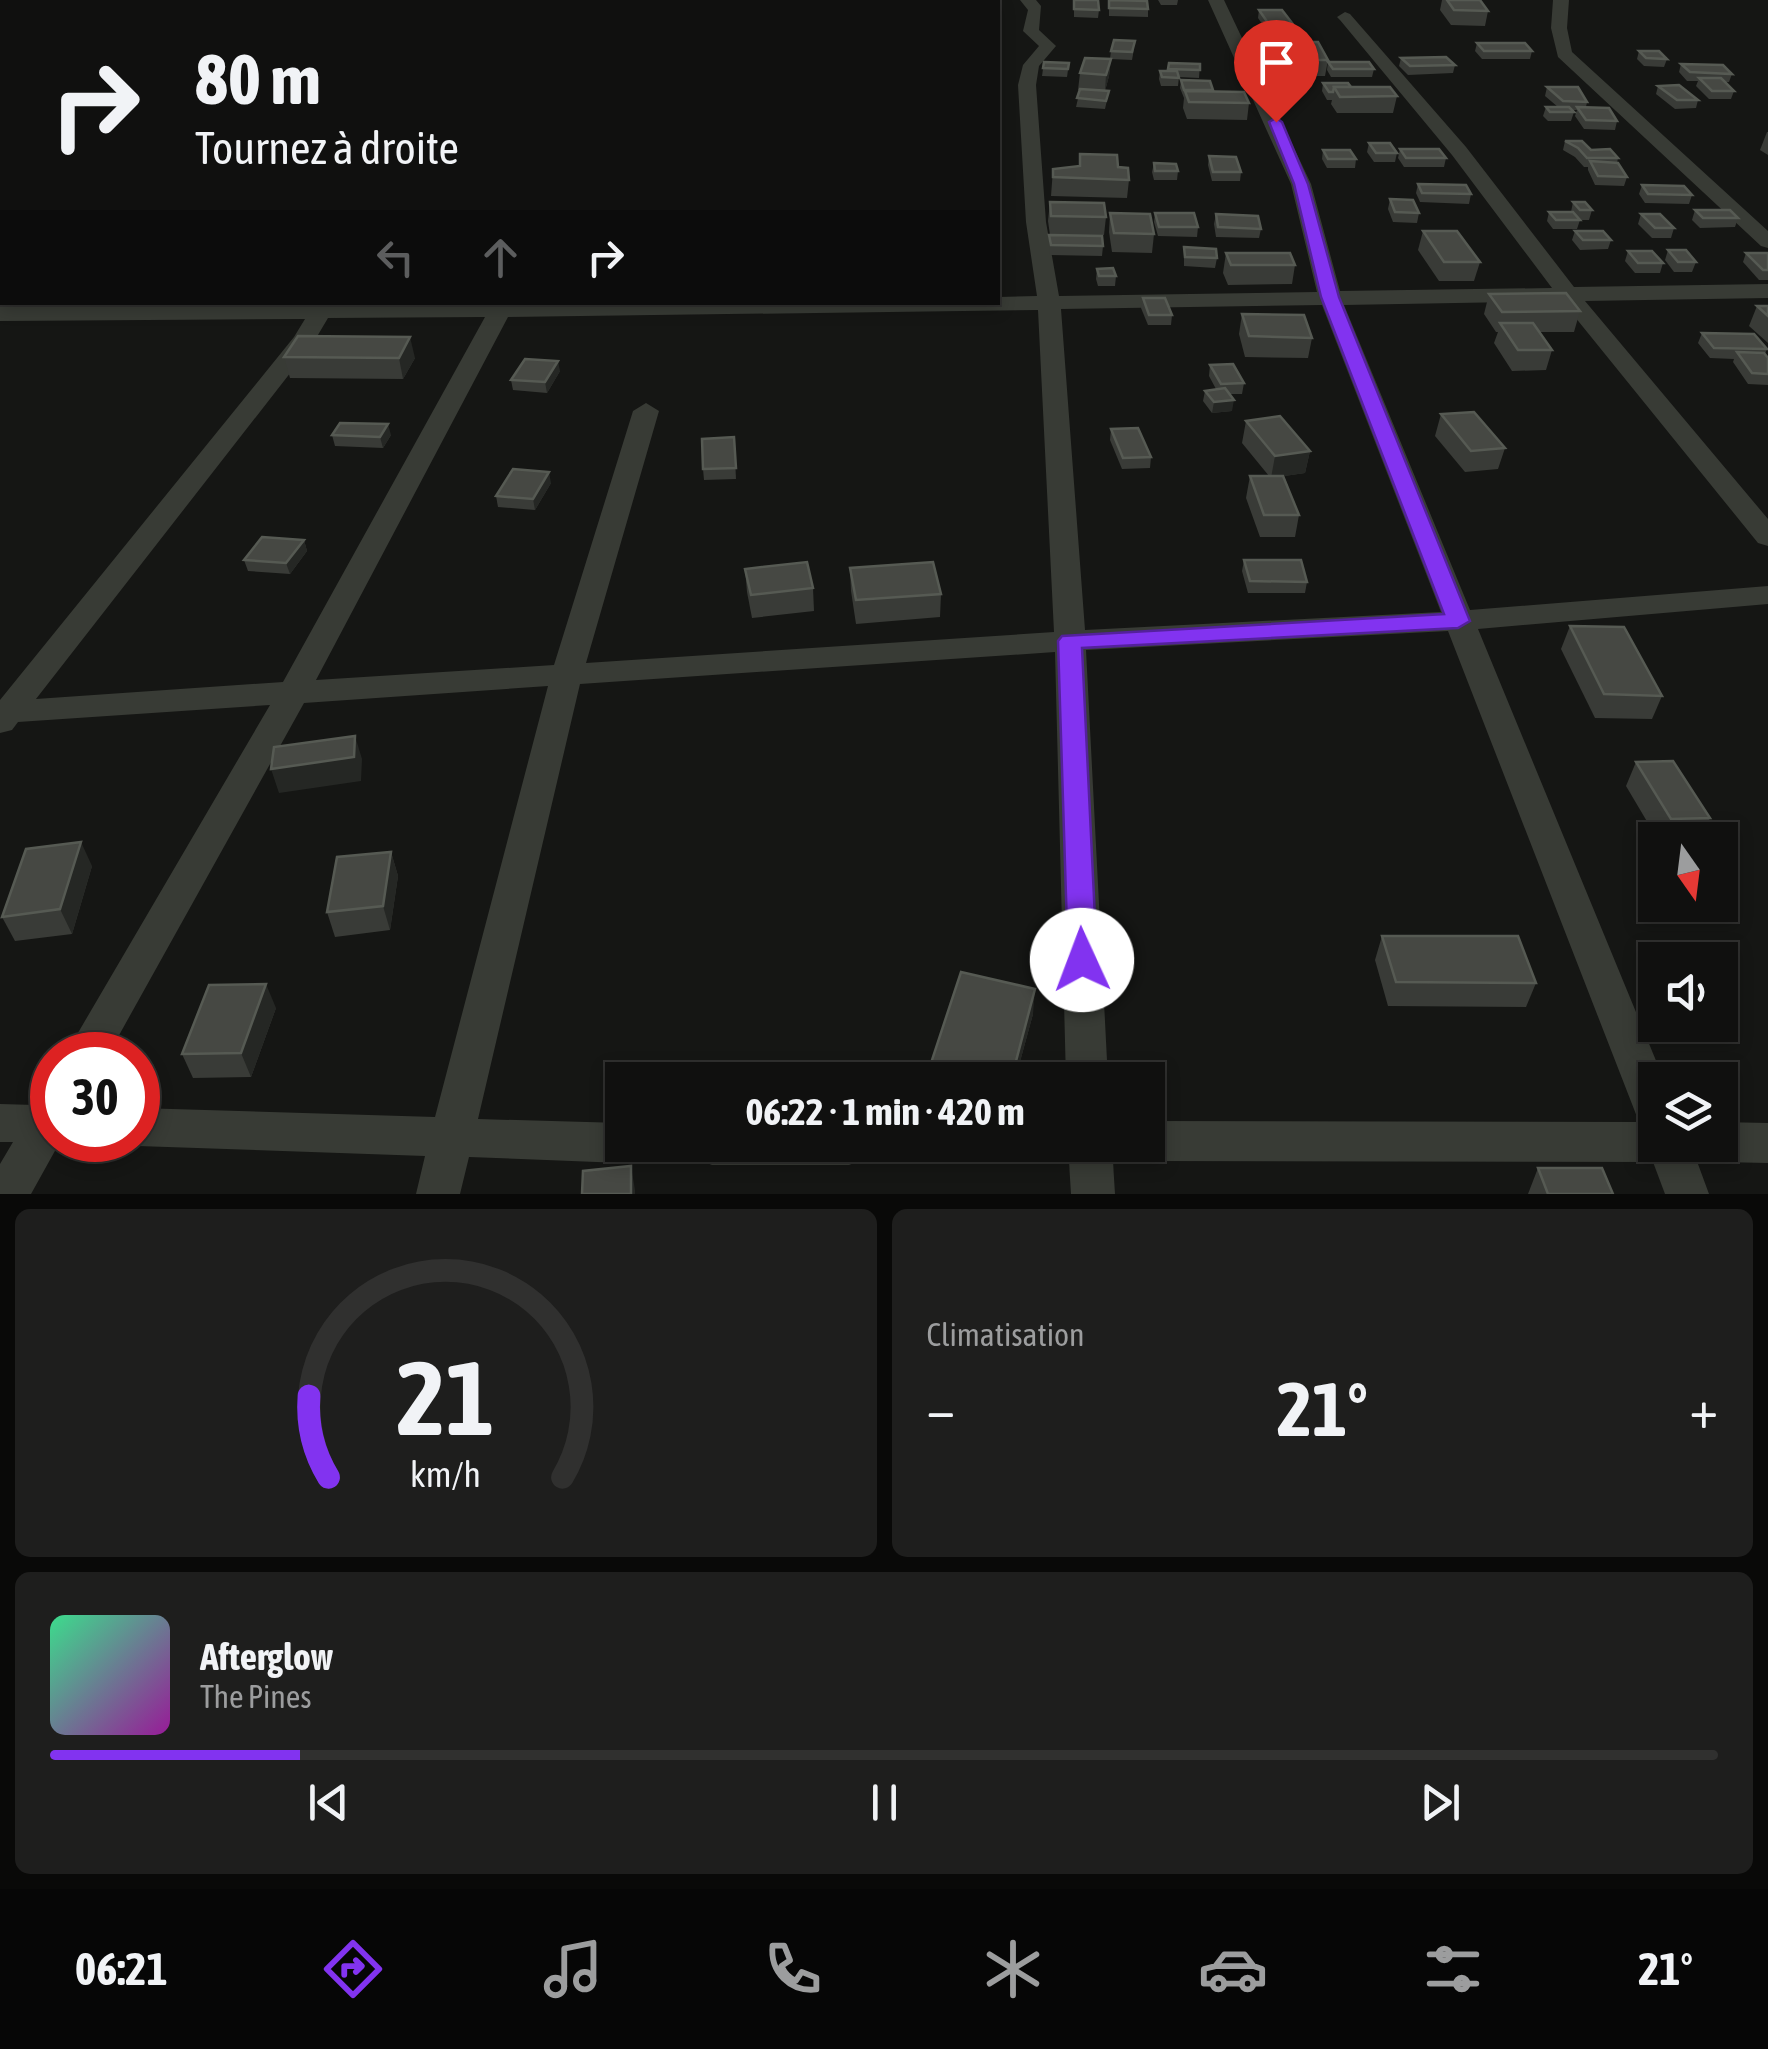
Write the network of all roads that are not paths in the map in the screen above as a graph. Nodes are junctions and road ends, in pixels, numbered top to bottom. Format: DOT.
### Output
graph roads {
  1 [pos="1028,0"];
  2 [pos="1216,0"];
  3 [pos="1561,0"];
  4 [pos="1345,17"];
  5 [pos="1768,242"];
  6 [pos="1768,291"];
  7 [pos="1566,293"];
  8 [pos="1330,297"];
  9 [pos="1049,302"];
  10 [pos="1000,303"];
  11 [pos="843,305"];
  12 [pos="324,307"];
  13 [pos="500,310"];
  14 [pos="0,313"];
  15 [pos="646,411"];
  16 [pos="1768,537"];
  17 [pos="1768,595"];
  18 [pos="1458,621"];
  19 [pos="1070,641"];
  20 [pos="566,677"];
  21 [pos="293,694"];
  22 [pos="3,715"];
  23 [pos="99,1032"];
  24 [pos="1086,1062"];
  25 [pos="1638,1068"];
  26 [pos="30,1121"];
  27 [pos="0,1122"];
  28 [pos="160,1128"];
  29 [pos="454,1140"];
  30 [pos="1165,1141"];
  31 [pos="1638,1142"];
  32 [pos="1738,1142"];
  33 [pos="605,1143"];
  34 [pos="1768,1143"];
  35 [pos="30,1156"];
  36 [pos="1091,1162"];
  37 [pos="1675,1162"];
  38 [pos="8,1194"];
  39 [pos="438,1194"];
  40 [pos="1093,1194"];
  41 [pos="1687,1194"];
  1 -- 9 [label="street"];
  2 -- 8 [label="street"];
  3 -- 5 [label="street"];
  4 -- 7 [label="street"];
  6 -- 7 [label="street"];
  7 -- 8 [label="street"];
  7 -- 16 [label="street"];
  8 -- 9 [label="street"];
  8 -- 18 [label="street"];
  9 -- 10 [label="street"];
  9 -- 19 [label="street"];
  11 -- 13 [label="street"];
  12 -- 13 [label="street"];
  12 -- 14 [label="street"];
  12 -- 22 [label="street"];
  13 -- 21 [label="street"];
  15 -- 20 [label="street"];
  17 -- 18 [label="street"];
  18 -- 19 [label="street"];
  18 -- 25 [label="street"];
  19 -- 20 [label="street"];
  19 -- 24 [label="street"];
  20 -- 21 [label="street"];
  20 -- 29 [label="street"];
  21 -- 22 [label="street"];
  21 -- 23 [label="street"];
  26 -- 27 [label="street"];
  28 -- 29 [label="street"];
  29 -- 33 [label="street"];
  29 -- 39 [label="street"];
  30 -- 31 [label="street"];
  32 -- 34 [label="street"];
  35 -- 38 [label="street"];
  36 -- 40 [label="street"];
  37 -- 41 [label="street"];
}
